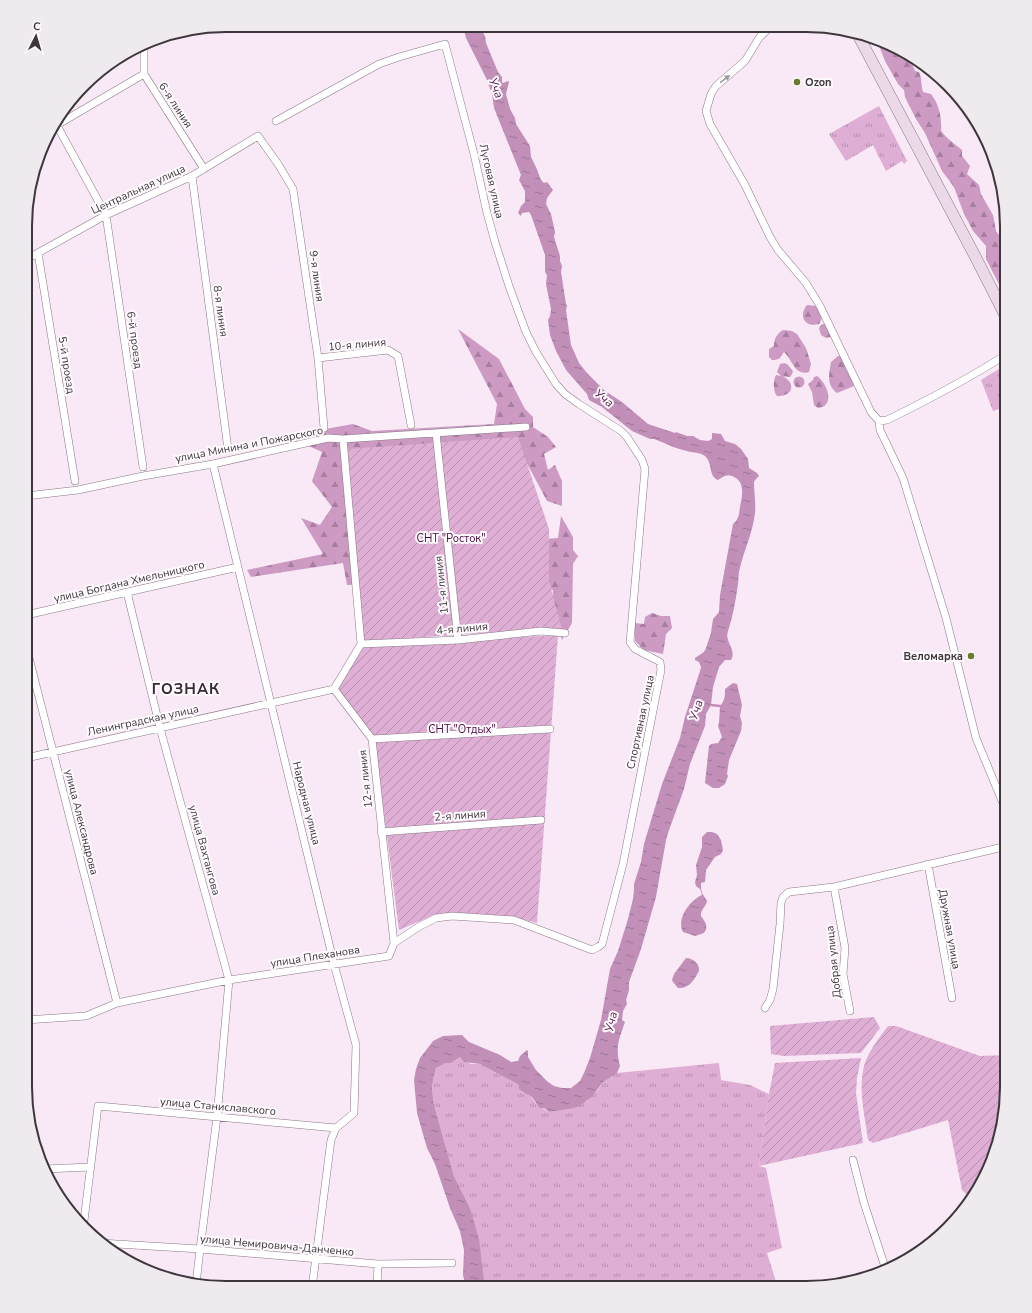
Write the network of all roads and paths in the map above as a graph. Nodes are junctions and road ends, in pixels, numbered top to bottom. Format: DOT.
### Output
graph roads {
  1 [pos="765,32"];
  2 [pos="861,40"];
  3 [pos="144,50"];
  4 [pos="144,74"];
  5 [pos="63,121"];
  6 [pos="276,121"];
  7 [pos="57,131"];
  8 [pos="258,136"];
  9 [pos="204,169"];
  10 [pos="192,176"];
  11 [pos="106,215"];
  12 [pos="38,253"];
  13 [pos="32,256"];
  14 [pos="1000,306"];
  15 [pos="318,358"];
  16 [pos="1000,358"];
  17 [pos="878,421"];
  18 [pos="411,425"];
  19 [pos="526,427"];
  20 [pos="324,428"];
  21 [pos="436,433"];
  22 [pos="343,439"];
  23 [pos="228,449"];
  24 [pos="642,460"];
  25 [pos="213,464"];
  26 [pos="143,467"];
  27 [pos="75,481"];
  28 [pos="32,495"];
  29 [pos="238,567"];
  30 [pos="127,592"];
  31 [pos="32,615"];
  32 [pos="565,634"];
  33 [pos="458,640"];
  34 [pos="361,644"];
  35 [pos="32,669"];
  36 [pos="334,689"];
  37 [pos="271,703"];
  38 [pos="160,728"];
  39 [pos="550,729"];
  40 [pos="372,739"];
  41 [pos="53,751"];
  42 [pos="32,756"];
  43 [pos="1000,796"];
  44 [pos="541,820"];
  45 [pos="381,832"];
  46 [pos="1000,848"];
  47 [pos="928,864"];
  48 [pos="834,887"];
  49 [pos="394,943"];
  50 [pos="592,950"];
  51 [pos="334,964"];
  52 [pos="229,980"];
  53 [pos="952,998"];
  54 [pos="117,1003"];
  55 [pos="765,1008"];
  56 [pos="850,1011"];
  57 [pos="32,1020"];
  58 [pos="217,1117"];
  59 [pos="336,1128"];
  60 [pos="854,1160"];
  61 [pos="91,1167"];
  62 [pos="50,1169"];
  63 [pos="84,1219"];
  64 [pos="110,1243"];
  65 [pos="200,1249"];
  66 [pos="316,1260"];
  67 [pos="452,1263"];
  68 [pos="378,1264"];
  69 [pos="884,1264"];
  70 [pos="197,1278"];
  71 [pos="313,1281"];
  72 [pos="377,1281"];
  17 -- 1 [label="street, one-way"];
  2 -- 14 [label="main road"];
  3 -- 4 [label="street"];
  4 -- 5 [label="street"];
  4 -- 9 [label="street, 6-я линия"];
  6 -- 24 [label="street, Луговая улица"];
  7 -- 11 [label="street"];
  8 -- 9 [label="street, Центральная улица"];
  8 -- 15 [label="street, 9-я линия"];
  9 -- 10 [label="street, Центральная улица"];
  10 -- 11 [label="street, Центральная улица"];
  10 -- 23 [label="street, 8-я линия"];
  11 -- 12 [label="street, Центральная улица"];
  11 -- 26 [label="street, 6-й проезд"];
  12 -- 13 [label="street, Центральная улица"];
  12 -- 27 [label="street, 5-й проезд"];
  15 -- 18 [label="street, 10-я линия"];
  15 -- 20 [label="street, 9-я линия"];
  16 -- 17 [label="street"];
  17 -- 43 [label="street"];
  19 -- 21 [label="street, улица Минина и Пожарского"];
  21 -- 22 [label="street, улица Минина и Пожарского"];
  21 -- 33 [label="street, 11-я линия"];
  22 -- 25 [label="street, улица Минина и Пожарского"];
  22 -- 34 [label="street"];
  24 -- 50 [label="street, Спортивная улица"];
  25 -- 28 [label="street, улица Минина и Пожарского"];
  25 -- 29 [label="street, Народная улица"];
  29 -- 30 [label="street, улица Богдана Хмельницкого"];
  29 -- 37 [label="street, Народная улица"];
  30 -- 31 [label="street, улица Богдана Хмельницкого"];
  30 -- 38 [label="street, улица Вахтангова"];
  32 -- 33 [label="street, 4-я линия"];
  33 -- 34 [label="street, 4-я линия"];
  34 -- 36 [label="street"];
  35 -- 41 [label="street, улица Александрова"];
  36 -- 37 [label="street, Ленинградская улица"];
  36 -- 40 [label="street, 12-я линия"];
  37 -- 38 [label="street, Ленинградская улица"];
  37 -- 51 [label="street, Народная улица"];
  38 -- 41 [label="street, Ленинградская улица"];
  38 -- 52 [label="street, улица Вахтангова"];
  39 -- 40 [label="street"];
  40 -- 45 [label="street, 12-я линия"];
  41 -- 42 [label="street, Ленинградская улица"];
  41 -- 54 [label="street, улица Александрова"];
  44 -- 45 [label="street, 2-я линия"];
  45 -- 49 [label="street, 12-я линия"];
  46 -- 47 [label="street"];
  47 -- 48 [label="street"];
  47 -- 53 [label="street, Дружная улица"];
  48 -- 55 [label="street"];
  48 -- 56 [label="street, Добрая улица"];
  49 -- 50 [label="street, улица Плеханова"];
  49 -- 51 [label="street, улица Плеханова"];
  51 -- 52 [label="street, улица Плеханова"];
  51 -- 59 [label="street, Народная улица"];
  52 -- 54 [label="street, улица Плеханова"];
  52 -- 58 [label="street, улица Вахтангова"];
  54 -- 57 [label="street, улица Плеханова"];
  58 -- 59 [label="street, улица Станиславского"];
  58 -- 61 [label="street, улица Станиславского"];
  58 -- 65 [label="street"];
  59 -- 66 [label="street, Народная улица"];
  60 -- 69 [label="street"];
  61 -- 62 [label="street"];
  61 -- 63 [label="street"];
  64 -- 65 [label="street, улица Немировича-Данченко"];
  65 -- 66 [label="street, улица Немировича-Данченко"];
  65 -- 70 [label="street"];
  66 -- 68 [label="street, улица Немировича-Данченко"];
  66 -- 71 [label="street"];
  67 -- 68 [label="street, улица Немировича-Данченко"];
  68 -- 72 [label="street"];
}
